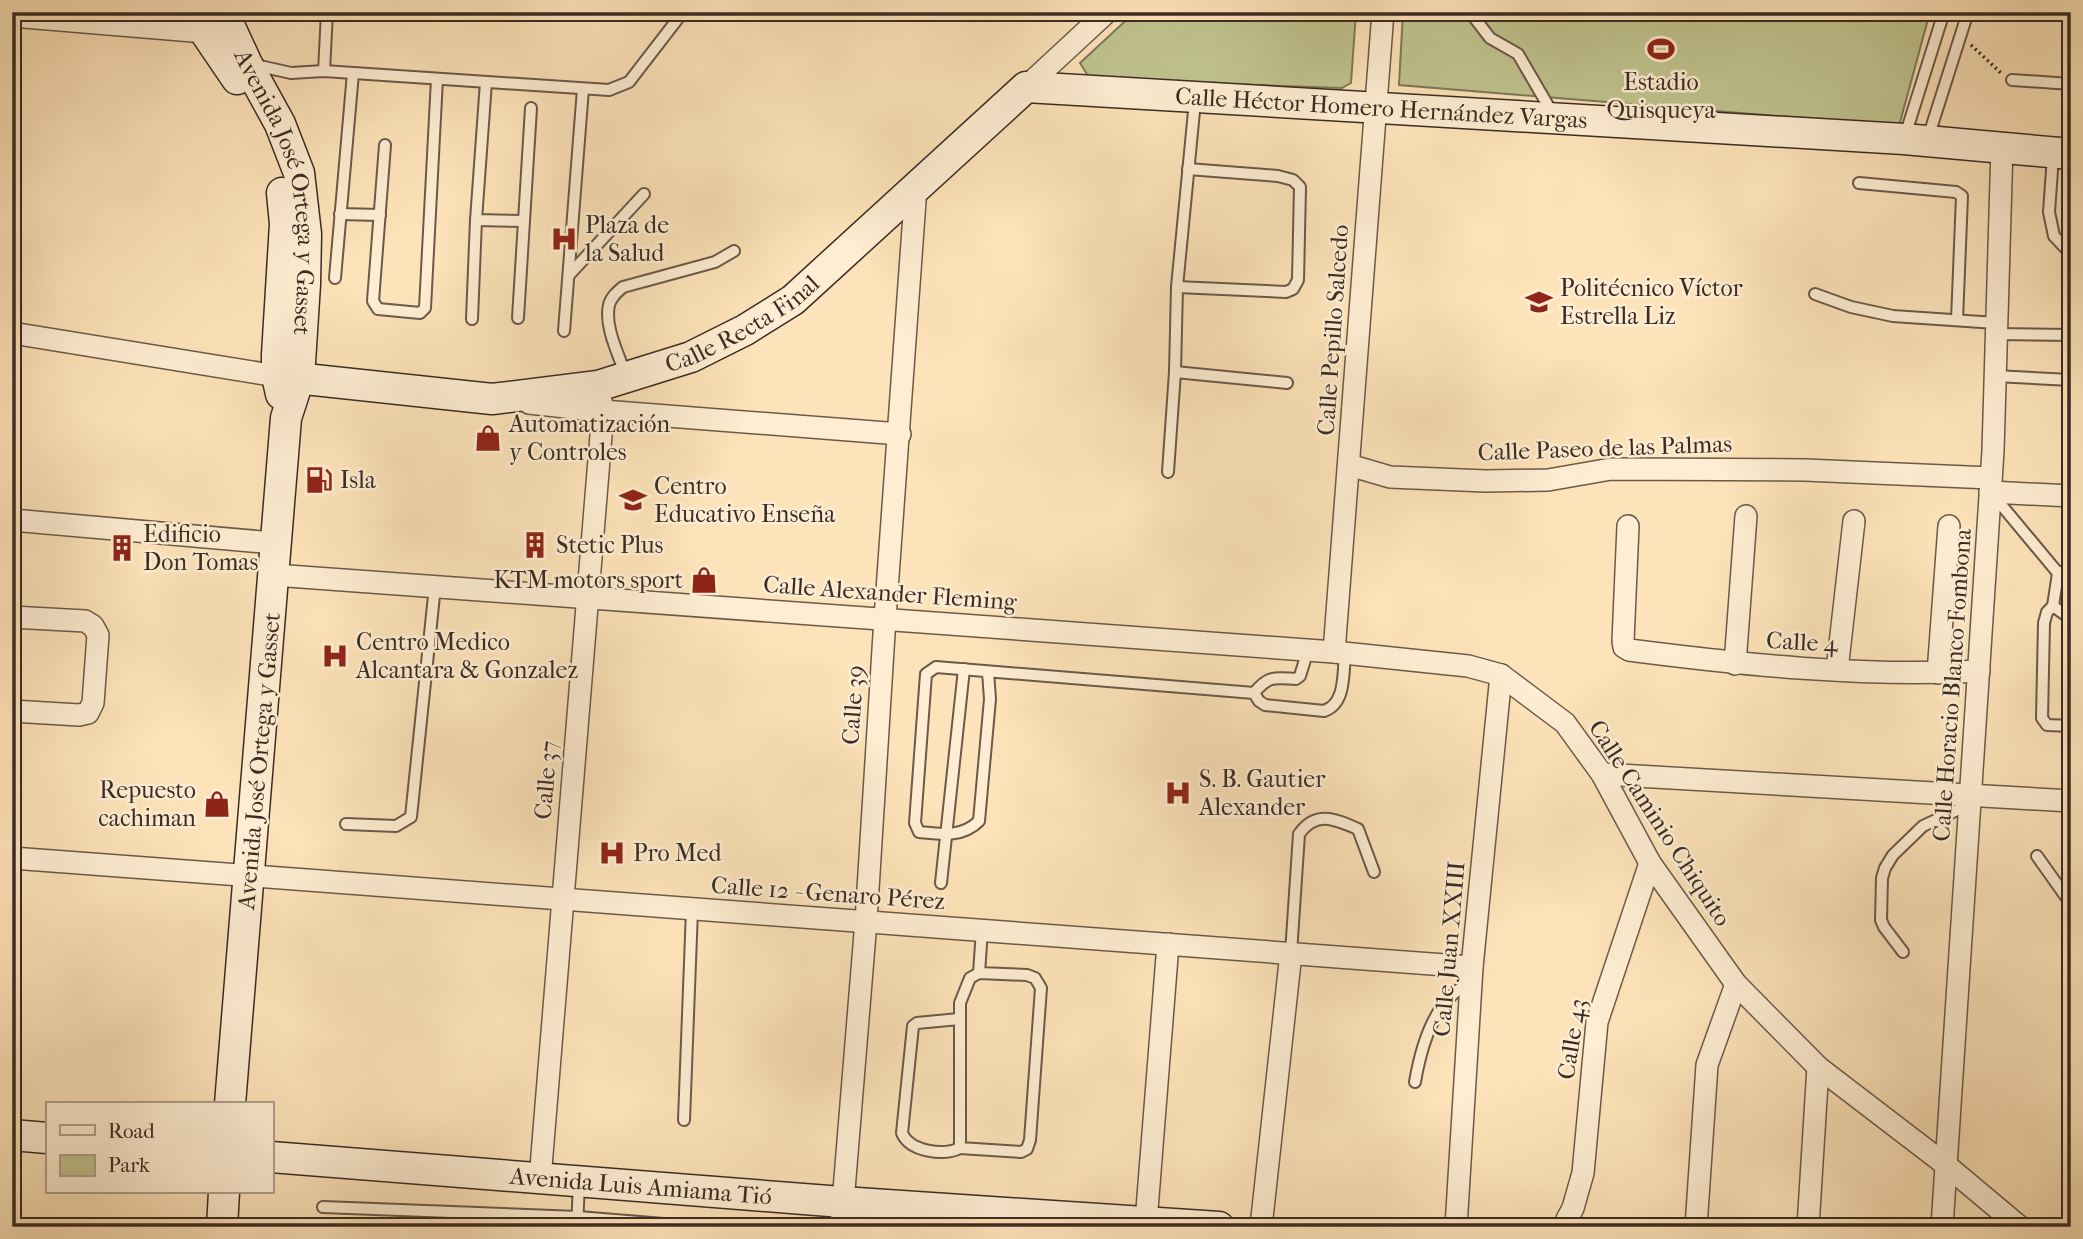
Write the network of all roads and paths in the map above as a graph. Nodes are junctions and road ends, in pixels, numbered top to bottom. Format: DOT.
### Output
graph roads {
  1 [pos="327,12"];
  2 [pos="683,12"];
  3 [pos="1107,12"];
  4 [pos="1382,12"];
  5 [pos="1470,12"];
  6 [pos="1944,12"];
  7 [pos="1968,12"];
  8 [pos="12,16"];
  9 [pos="209,19"];
  10 [pos="1939,26"];
  11 [pos="1959,37"];
  12 [pos="247,64"];
  13 [pos="324,71"];
  14 [pos="353,73"];
  15 [pos="437,79"];
  16 [pos="2012,80"];
  17 [pos="486,82"];
  18 [pos="2071,83"];
  19 [pos="1026,87"];
  20 [pos="583,89"];
  21 [pos="1195,98"];
  22 [pos="531,108"];
  23 [pos="1376,109"];
  24 [pos="1551,119"];
  25 [pos="1916,140"];
  26 [pos="385,145"];
  27 [pos="2002,147"];
  28 [pos="2062,153"];
  29 [pos="1188,169"];
  30 [pos="1859,183"];
  31 [pos="916,187"];
  32 [pos="644,194"];
  33 [pos="340,214"];
  34 [pos="380,215"];
  35 [pos="476,219"];
  36 [pos="524,221"];
  37 [pos="734,251"];
  38 [pos="2071,254"];
  39 [pos="569,275"];
  40 [pos="335,278"];
  41 [pos="1177,287"];
  42 [pos="1815,294"];
  43 [pos="518,318"];
  44 [pos="472,319"];
  45 [pos="1957,320"];
  46 [pos="1996,328"];
  47 [pos="564,331"];
  48 [pos="12,333"];
  49 [pos="2071,335"];
  50 [pos="1175,372"];
  51 [pos="1995,376"];
  52 [pos="288,377"];
  53 [pos="627,379"];
  54 [pos="2071,380"];
  55 [pos="1287,383"];
  56 [pos="601,398"];
  57 [pos="900,434"];
  58 [pos="1349,465"];
  59 [pos="1168,471"];
  60 [pos="1991,485"];
  61 [pos="2071,496"];
  62 [pos="1746,516"];
  63 [pos="12,520"];
  64 [pos="1854,521"];
  65 [pos="1628,526"];
  66 [pos="1949,526"];
  67 [pos="274,543"];
  68 [pos="2071,569"];
  69 [pos="2058,573"];
  70 [pos="274,575"];
  71 [pos="435,586"];
  72 [pos="588,597"];
  73 [pos="2053,606"];
  74 [pos="12,617"];
  75 [pos="885,618"];
  76 [pos="2071,619"];
  77 [pos="1308,650"];
  78 [pos="1340,652"];
  79 [pos="1735,664"];
  80 [pos="964,669"];
  81 [pos="1837,670"];
  82 [pos="988,671"];
  83 [pos="1979,671"];
  84 [pos="1938,673"];
  85 [pos="1501,675"];
  86 [pos="1254,693"];
  87 [pos="12,711"];
  88 [pos="2071,726"];
  89 [pos="1602,774"];
  90 [pos="1971,800"];
  91 [pos="2071,801"];
  92 [pos="346,824"];
  93 [pos="947,834"];
  94 [pos="2037,856"];
  95 [pos="12,858"];
  96 [pos="1650,863"];
  97 [pos="1374,872"];
  98 [pos="250,877"];
  99 [pos="941,883"];
  100 [pos="563,899"];
  101 [pos="2071,904"];
  102 [pos="692,910"];
  103 [pos="866,921"];
  104 [pos="982,930"];
  105 [pos="1168,944"];
  106 [pos="1903,952"];
  107 [pos="1291,953"];
  108 [pos="979,973"];
  109 [pos="1471,975"];
  110 [pos="1736,984"];
  111 [pos="959,1019"];
  112 [pos="1818,1068"];
  113 [pos="1415,1082"];
  114 [pos="230,1102"];
  115 [pos="684,1120"];
  116 [pos="12,1135"];
  117 [pos="46,1138"];
  118 [pos="960,1148"];
  119 [pos="273,1157"];
  120 [pos="1946,1165"];
  121 [pos="540,1179"];
  122 [pos="579,1181"];
  123 [pos="224,1194"];
  124 [pos="323,1207"];
  125 [pos="841,1214"];
  126 [pos="578,1222"];
  127 [pos="1146,1222"];
  128 [pos="1203,1226"];
  129 [pos="222,1227"];
  130 [pos="701,1227"];
  131 [pos="1261,1227"];
  132 [pos="1456,1227"];
  133 [pos="1563,1227"];
  134 [pos="1696,1227"];
  135 [pos="1808,1227"];
  136 [pos="1942,1227"];
  137 [pos="2020,1227"];
  1 -- 13 [label="lane"];
  2 -- 20 [label="lane"];
  3 -- 19 [label="street, Calle Recta Final"];
  4 -- 23 [label="street, Calle Pepillo Salcedo"];
  5 -- 24 [label="lane"];
  6 -- 10 [label="lane"];
  7 -- 11 [label="lane"];
  8 -- 9 [label="street"];
  9 -- 12 [label="main road, Avenida José Ortega y Gasset"];
  9 -- 52 [label="main road, Avenida José Ortega y Gasset"];
  10 -- 11 [label="lane"];
  10 -- 25 [label="lane"];
  11 -- 16 [label="path"];
  11 -- 25 [label="lane"];
  12 -- 13 [label="lane"];
  12 -- 52 [label="main road, Avenida José Ortega y Gasset"];
  13 -- 14 [label="lane"];
  14 -- 15 [label="lane"];
  14 -- 33 [label="lane"];
  15 -- 17 [label="lane"];
  15 -- 34 [label="lane"];
  16 -- 18 [label="lane"];
  17 -- 20 [label="lane"];
  17 -- 35 [label="lane"];
  19 -- 21 [label="main road, Calle Héctor Homero Hernández Vargas"];
  19 -- 31 [label="main road, Calle Recta Final"];
  20 -- 39 [label="lane"];
  21 -- 23 [label="main road, Calle Héctor Homero Hernández Vargas"];
  21 -- 29 [label="lane"];
  22 -- 36 [label="lane"];
  23 -- 24 [label="main road, Calle Héctor Homero Hernández Vargas"];
  23 -- 58 [label="street, Calle Pepillo Salcedo"];
  24 -- 25 [label="main road, Calle Héctor Homero Hernández Vargas"];
  25 -- 27 [label="main road, Calle Héctor Homero Hernández Vargas"];
  26 -- 34 [label="lane"];
  27 -- 28 [label="main road, Calle Héctor Homero Hernández Vargas"];
  27 -- 46 [label="street, Calle Horacio Blanco Fombona"];
  28 -- 38 [label="lane"];
  29 -- 41 [label="lane"];
  29 -- 41 [label="lane"];
  30 -- 45 [label="lane"];
  31 -- 53 [label="main road, Calle Recta Final"];
  31 -- 57 [label="street, Calle 39"];
  32 -- 39 [label="lane"];
  33 -- 34 [label="lane"];
  33 -- 40 [label="lane"];
  35 -- 36 [label="lane"];
  35 -- 44 [label="lane"];
  36 -- 43 [label="lane"];
  37 -- 53 [label="lane"];
  39 -- 47 [label="lane"];
  41 -- 50 [label="lane"];
  42 -- 45 [label="lane"];
  45 -- 46 [label="lane"];
  46 -- 49 [label="lane"];
  46 -- 51 [label="street, Calle Horacio Blanco Fombona"];
  48 -- 52 [label="street"];
  50 -- 55 [label="lane"];
  50 -- 59 [label="lane"];
  51 -- 54 [label="lane"];
  51 -- 60 [label="street, Calle Horacio Blanco Fombona"];
  52 -- 56 [label="main road, Calle Recta Final"];
  52 -- 67 [label="main road, Avenida José Ortega y Gasset"];
  53 -- 56 [label="main road, Calle Recta Final"];
  56 -- 57 [label="street"];
  56 -- 72 [label="street, Calle 37"];
  57 -- 75 [label="street, Calle 39"];
  58 -- 60 [label="street, Calle Paseo de las Palmas"];
  58 -- 78 [label="street, Calle Pepillo Salcedo"];
  60 -- 61 [label="street, Calle Paseo de las Palmas"];
  60 -- 69 [label="lane"];
  60 -- 83 [label="street, Calle Horacio Blanco Fombona"];
  62 -- 79 [label="street"];
  63 -- 67 [label="street"];
  64 -- 81 [label="street"];
  65 -- 79 [label="street, Calle 4"];
  66 -- 84 [label="street"];
  67 -- 70 [label="main road, Avenida José Ortega y Gasset"];
  68 -- 69 [label="lane"];
  69 -- 73 [label="lane"];
  70 -- 71 [label="street, Calle Alexander Fleming"];
  70 -- 98 [label="main road, Avenida José Ortega y Gasset"];
  71 -- 72 [label="street, Calle Alexander Fleming"];
  71 -- 92 [label="lane"];
  72 -- 75 [label="street, Calle Alexander Fleming"];
  72 -- 100 [label="street, Calle 37"];
  73 -- 76 [label="lane"];
  73 -- 88 [label="lane"];
  74 -- 87 [label="street"];
  75 -- 77 [label="street, Calle Alexander Fleming"];
  75 -- 103 [label="street, Calle 39"];
  77 -- 78 [label="street, Calle Alexander Fleming"];
  77 -- 86 [label="lane"];
  78 -- 85 [label="street, Calle Alexander Fleming"];
  78 -- 86 [label="lane"];
  79 -- 81 [label="street, Calle 4"];
  80 -- 82 [label="lane"];
  80 -- 93 [label="lane"];
  80 -- 93 [label="lane"];
  81 -- 84 [label="street, Calle 4"];
  82 -- 86 [label="lane"];
  82 -- 93 [label="lane"];
  83 -- 84 [label="street, Calle 4"];
  83 -- 90 [label="street, Calle Horacio Blanco Fombona"];
  85 -- 89 [label="street, Calle Caminio Chiquito"];
  85 -- 109 [label="street, Calle Juan XXIII"];
  89 -- 90 [label="street"];
  89 -- 96 [label="street, Calle Caminio Chiquito"];
  90 -- 91 [label="street"];
  90 -- 106 [label="lane"];
  90 -- 120 [label="street, Calle Horacio Blanco Fombona"];
  93 -- 99 [label="lane"];
  94 -- 101 [label="lane"];
  95 -- 98 [label="street, Calle 12 - Genaro Pérez"];
  96 -- 110 [label="street, Calle Caminio Chiquito"];
  96 -- 133 [label="street, Calle 43"];
  97 -- 107 [label="lane"];
  98 -- 100 [label="street, Calle 12 - Genaro Pérez"];
  98 -- 114 [label="main road, Avenida José Ortega y Gasset"];
  100 -- 102 [label="street, Calle 12 - Genaro Pérez"];
  100 -- 121 [label="street, Calle 37"];
  102 -- 103 [label="street, Calle 12 - Genaro Pérez"];
  102 -- 115 [label="lane"];
  103 -- 104 [label="street, Calle 12 - Genaro Pérez"];
  103 -- 125 [label="street, Calle 39"];
  104 -- 105 [label="street, Calle 12 - Genaro Pérez"];
  104 -- 108 [label="lane"];
  105 -- 107 [label="street, Calle 12 - Genaro Pérez"];
  105 -- 127 [label="street"];
  107 -- 109 [label="street, Calle 12 - Genaro Pérez"];
  107 -- 131 [label="street"];
  108 -- 111 [label="lane"];
  108 -- 118 [label="lane"];
  109 -- 113 [label="lane"];
  109 -- 132 [label="street, Calle Juan XXIII"];
  110 -- 112 [label="street, Calle Caminio Chiquito"];
  110 -- 134 [label="street"];
  111 -- 118 [label="lane"];
  111 -- 118 [label="lane"];
  112 -- 120 [label="street, Calle Caminio Chiquito"];
  112 -- 135 [label="street"];
  116 -- 117 [label="main road"];
  119 -- 121 [label="main road, Avenida Luis Amiama Tió"];
  120 -- 136 [label="street, Calle Horacio Blanco Fombona"];
  120 -- 137 [label="street, Calle Caminio Chiquito"];
  121 -- 122 [label="main road, Avenida Luis Amiama Tió"];
  122 -- 125 [label="main road, Avenida Luis Amiama Tió"];
  122 -- 126 [label="lane"];
  123 -- 129 [label="main road"];
  124 -- 126 [label="lane"];
  125 -- 127 [label="main road, Avenida Luis Amiama Tió"];
  126 -- 130 [label="lane"];
  127 -- 128 [label="main road, Avenida Luis Amiama Tió"];
}
